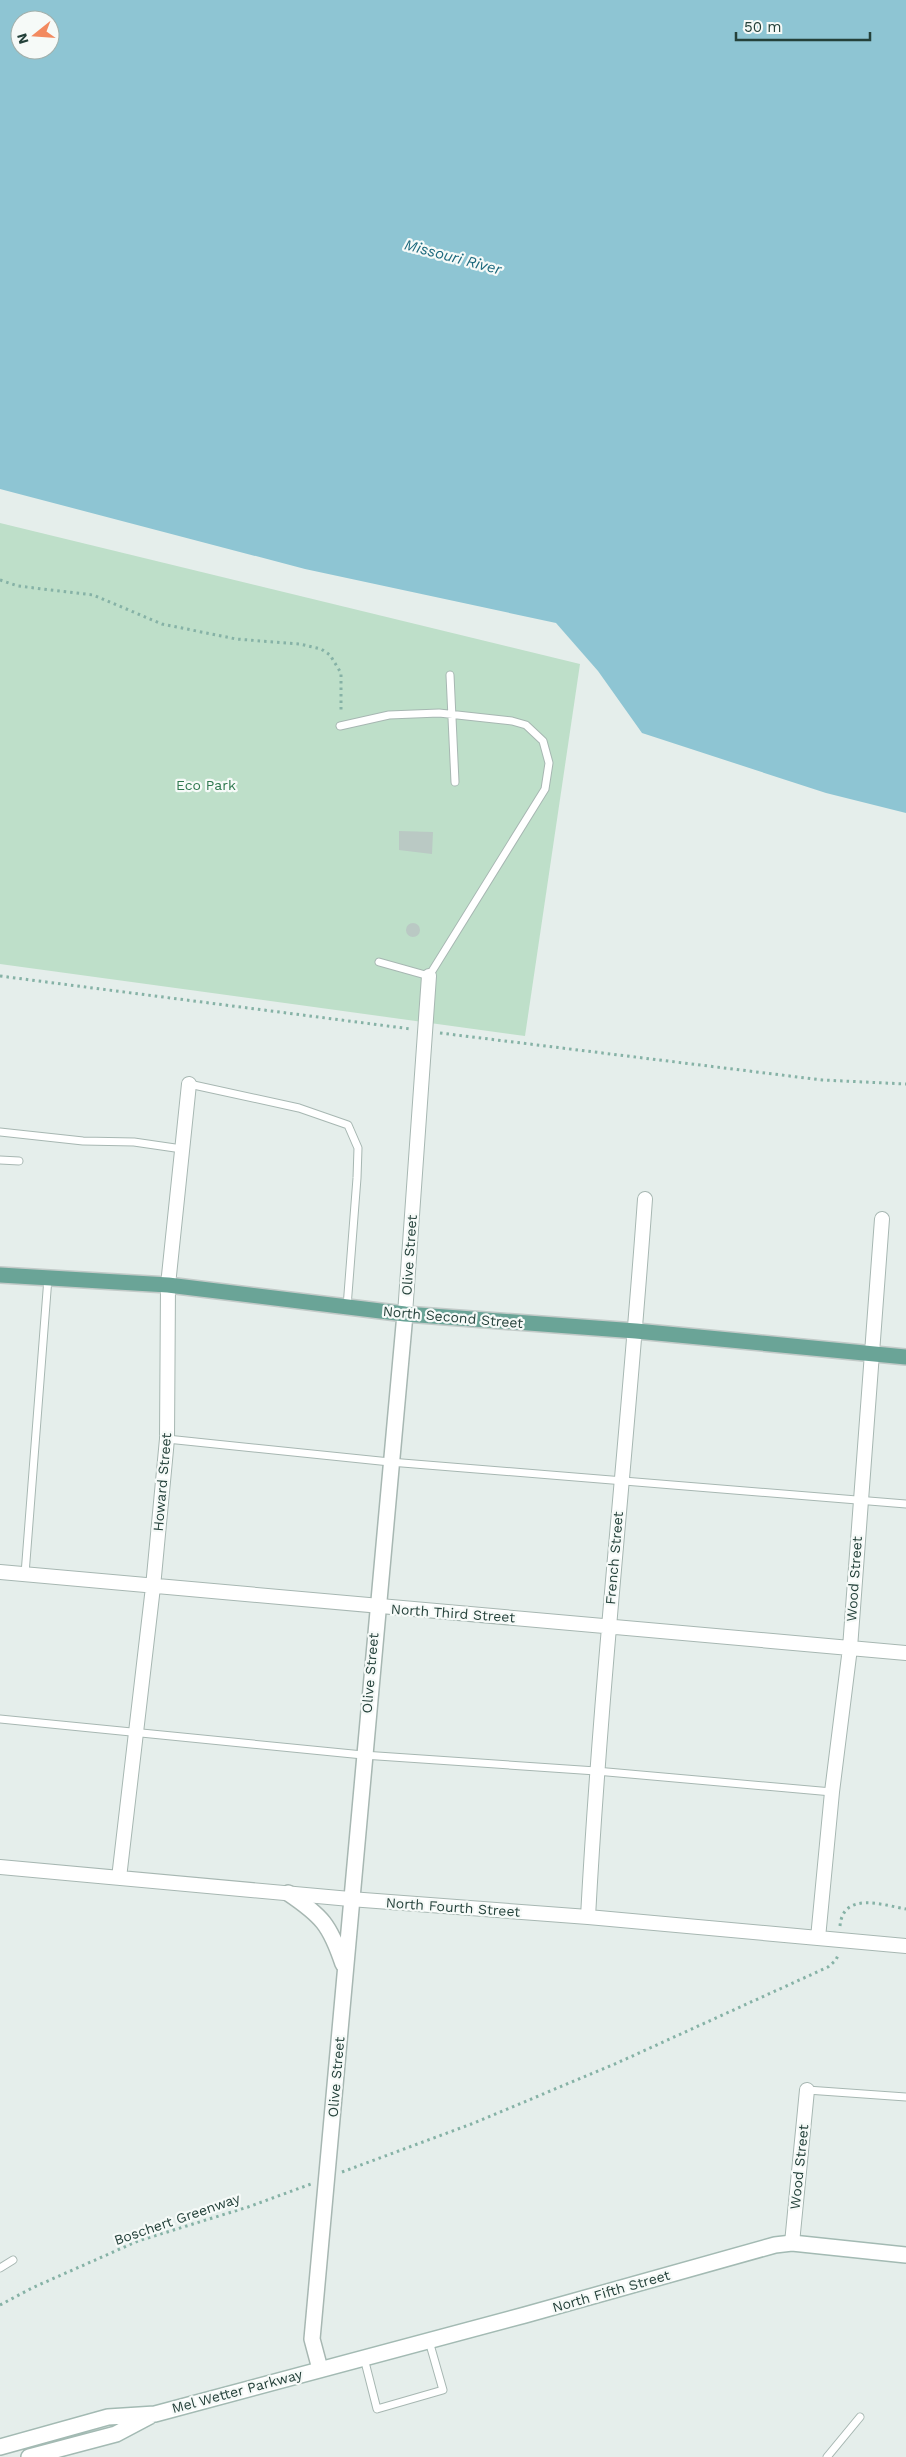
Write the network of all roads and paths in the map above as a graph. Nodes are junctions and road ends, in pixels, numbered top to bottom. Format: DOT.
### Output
graph roads {
  1 [pos="0,580"];
  2 [pos="450,675"];
  3 [pos="451,714"];
  4 [pos="340,726"];
  5 [pos="455,782"];
  6 [pos="379,962"];
  7 [pos="0,976"];
  8 [pos="429,976"];
  9 [pos="415,1030"];
  10 [pos="440,1033"];
  11 [pos="189,1084"];
  12 [pos="906,1084"];
  13 [pos="0,1132"];
  14 [pos="182,1149"];
  15 [pos="0,1160"];
  16 [pos="19,1162"];
  17 [pos="645,1199"];
  18 [pos="882,1219"];
  19 [pos="0,1275"];
  20 [pos="48,1278"];
  21 [pos="168,1284"];
  22 [pos="347,1307"];
  23 [pos="405,1314"];
  24 [pos="636,1331"];
  25 [pos="872,1354"];
  26 [pos="906,1357"];
  27 [pos="167,1439"];
  28 [pos="390,1462"];
  29 [pos="621,1481"];
  30 [pos="860,1501"];
  31 [pos="906,1504"];
  32 [pos="0,1572"];
  33 [pos="25,1574"];
  34 [pos="154,1587"];
  35 [pos="375,1607"];
  36 [pos="608,1625"];
  37 [pos="850,1648"];
  38 [pos="906,1653"];
  39 [pos="0,1719"];
  40 [pos="136,1732"];
  41 [pos="363,1755"];
  42 [pos="596,1771"];
  43 [pos="832,1792"];
  44 [pos="0,1867"];
  45 [pos="119,1878"];
  46 [pos="288,1893"];
  47 [pos="350,1899"];
  48 [pos="906,1909"];
  49 [pos="588,1917"];
  50 [pos="840,1924"];
  51 [pos="818,1938"];
  52 [pos="906,1946"];
  53 [pos="838,1954"];
  54 [pos="346,1972"];
  55 [pos="807,2090"];
  56 [pos="906,2097"];
  57 [pos="343,2172"];
  58 [pos="309,2185"];
  59 [pos="792,2243"];
  60 [pos="906,2255"];
  61 [pos="13,2260"];
  62 [pos="0,2268"];
  63 [pos="0,2305"];
  64 [pos="429,2341"];
  65 [pos="364,2358"];
  66 [pos="320,2369"];
  67 [pos="155,2414"];
  68 [pos="860,2417"];
  69 [pos="0,2447"];
  70 [pos="29,2457"];
  71 [pos="827,2457"];
  1 -- 4 [label="path"];
  2 -- 3 [label="lane"];
  3 -- 4 [label="lane"];
  3 -- 5 [label="lane"];
  3 -- 8 [label="lane"];
  6 -- 8 [label="lane"];
  7 -- 9 [label="path"];
  8 -- 23 [label="street, Olive Street"];
  10 -- 12 [label="path"];
  11 -- 14 [label="street, Howard Street"];
  11 -- 22 [label="lane"];
  13 -- 14 [label="lane"];
  14 -- 21 [label="street, Howard Street"];
  15 -- 16 [label="lane"];
  17 -- 24 [label="street, French Street"];
  18 -- 25 [label="street, Wood Street"];
  19 -- 20 [label="main road, North Second Street"];
  20 -- 21 [label="main road, North Second Street"];
  20 -- 33 [label="lane"];
  21 -- 22 [label="main road, North Second Street"];
  21 -- 27 [label="street, Howard Street"];
  22 -- 23 [label="main road, North Second Street"];
  23 -- 24 [label="main road, North Second Street"];
  23 -- 28 [label="street, Olive Street"];
  24 -- 25 [label="main road, North Second Street"];
  24 -- 29 [label="street, French Street"];
  25 -- 26 [label="main road, North Second Street"];
  25 -- 30 [label="street, Wood Street"];
  27 -- 28 [label="lane"];
  27 -- 34 [label="street, Howard Street"];
  28 -- 29 [label="lane"];
  28 -- 35 [label="street, Olive Street"];
  29 -- 30 [label="lane"];
  29 -- 36 [label="street, French Street"];
  30 -- 31 [label="lane"];
  30 -- 37 [label="street, Wood Street"];
  32 -- 33 [label="street, North Third Street"];
  33 -- 34 [label="street, North Third Street"];
  34 -- 35 [label="street, North Third Street"];
  34 -- 40 [label="street, Howard Street"];
  35 -- 36 [label="street, North Third Street"];
  35 -- 41 [label="street, Olive Street"];
  36 -- 37 [label="street, North Third Street"];
  36 -- 42 [label="street, French Street"];
  37 -- 38 [label="street, North Third Street"];
  37 -- 43 [label="street, Wood Street"];
  39 -- 40 [label="lane"];
  40 -- 41 [label="lane"];
  40 -- 45 [label="street, Howard Street"];
  41 -- 42 [label="lane"];
  41 -- 47 [label="street, Olive Street"];
  42 -- 43 [label="lane"];
  42 -- 49 [label="street, French Street"];
  43 -- 51 [label="street, Wood Street"];
  44 -- 45 [label="street, North Fourth Street"];
  45 -- 46 [label="street, North Fourth Street"];
  46 -- 47 [label="street, North Fourth Street"];
  46 -- 54 [label="street"];
  47 -- 49 [label="street, North Fourth Street"];
  47 -- 54 [label="street, Olive Street"];
  48 -- 50 [label="path"];
  49 -- 51 [label="street, North Fourth Street"];
  51 -- 52 [label="street, North Fourth Street"];
  53 -- 57 [label="path"];
  54 -- 66 [label="street, Olive Street"];
  55 -- 56 [label="lane"];
  55 -- 59 [label="street, Wood Street"];
  58 -- 63 [label="path, Boschert Greenway"];
  59 -- 60 [label="street, North Fifth Street"];
  59 -- 64 [label="street, North Fifth Street"];
  61 -- 62 [label="lane"];
  64 -- 65 [label="street, North Fifth Street"];
  64 -- 65 [label="lane"];
  65 -- 66 [label="street, North Fifth Street"];
  66 -- 67 [label="street, Mel Wetter Parkway"];
  67 -- 69 [label="street, Mel Wetter Parkway"];
  67 -- 70 [label="street, Mel Wetter Parkway"];
  68 -- 71 [label="lane"];
}
